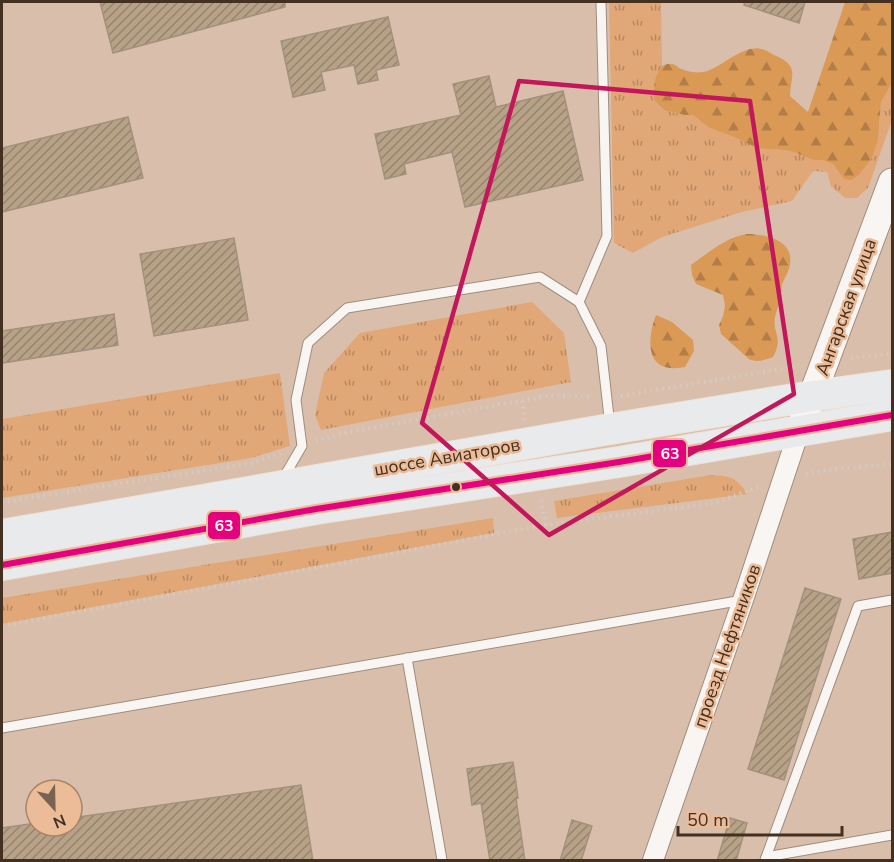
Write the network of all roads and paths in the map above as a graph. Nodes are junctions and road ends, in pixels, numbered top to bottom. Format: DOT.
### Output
graph roads {
  1 [pos="601,2"];
  2 [pos="892,182"];
  3 [pos="579,302"];
  4 [pos="892,354"];
  5 [pos="826,361"];
  6 [pos="892,385"];
  7 [pos="813,396"];
  8 [pos="607,398"];
  9 [pos="892,415"];
  10 [pos="610,429"];
  11 [pos="799,431"];
  12 [pos="302,446"];
  13 [pos="892,464"];
  14 [pos="784,478"];
  15 [pos="278,486"];
  16 [pos="540,498"];
  17 [pos="2,502"];
  18 [pos="546,525"];
  19 [pos="2,535"];
  20 [pos="2,565"];
  21 [pos="743,600"];
  22 [pos="892,600"];
  23 [pos="2,626"];
  24 [pos="407,658"];
  25 [pos="2,729"];
  26 [pos="892,835"];
  27 [pos="765,859"];
  28 [pos="442,861"];
  29 [pos="653,861"];
  1 -- 3 [label="lane"];
  2 -- 5 [label="main road, Ангарская улица"];
  3 -- 8 [label="lane"];
  3 -- 12 [label="lane"];
  4 -- 5 [label="path"];
  5 -- 7 [label="main road, Ангарская улица"];
  5 -- 8 [label="path"];
  6 -- 7 [label="main road, шоссе Авиаторов"];
  7 -- 10 [label="main road, шоссе Авиаторов"];
  7 -- 11 [label="main road, Ангарская улица"];
  8 -- 10 [label="lane"];
  8 -- 12 [label="path"];
  9 -- 11 [label="main road, шоссе Авиаторов"];
  10 -- 15 [label="main road, шоссе Авиаторов"];
  11 -- 14 [label="street, проезд Нефтяников"];
  11 -- 20 [label="main road, шоссе Авиаторов"];
  12 -- 15 [label="lane"];
  12 -- 17 [label="path"];
  13 -- 14 [label="path"];
  14 -- 18 [label="path"];
  14 -- 21 [label="street, проезд Нефтяников"];
  15 -- 19 [label="main road, шоссе Авиаторов"];
  16 -- 18 [label="path"];
  18 -- 23 [label="path"];
  21 -- 24 [label="lane"];
  21 -- 29 [label="street, проезд Нефтяников"];
  22 -- 27 [label="lane"];
  24 -- 25 [label="lane"];
  24 -- 28 [label="lane"];
  26 -- 27 [label="lane"];
}
